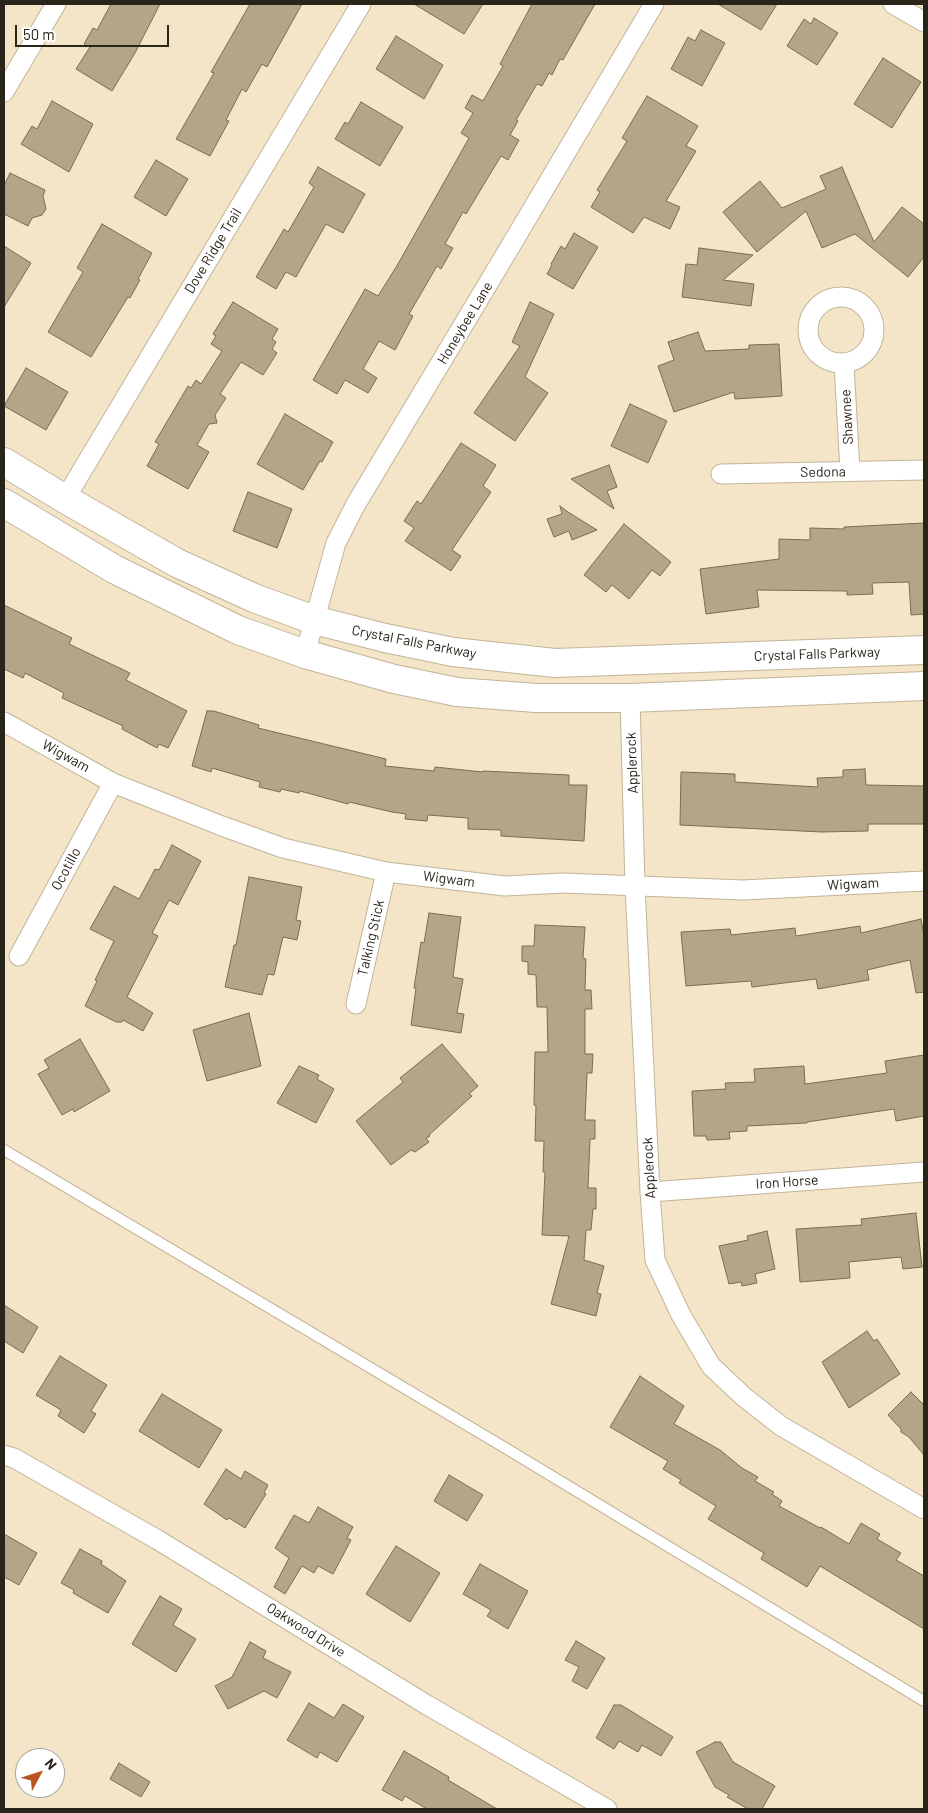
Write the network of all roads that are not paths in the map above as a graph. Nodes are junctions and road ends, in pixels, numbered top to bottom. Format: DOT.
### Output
graph roads {
  1 [pos="56,4"];
  2 [pos="361,4"];
  3 [pos="654,4"];
  4 [pos="893,4"];
  5 [pos="924,22"];
  6 [pos="4,92"];
  7 [pos="844,364"];
  8 [pos="4,462"];
  9 [pos="924,470"];
  10 [pos="850,471"];
  11 [pos="721,474"];
  12 [pos="65,499"];
  13 [pos="4,503"];
  14 [pos="314,620"];
  15 [pos="924,650"];
  16 [pos="305,654"];
  17 [pos="924,686"];
  18 [pos="630,698"];
  19 [pos="4,722"];
  20 [pos="113,782"];
  21 [pos="386,872"];
  22 [pos="924,881"];
  23 [pos="635,887"];
  24 [pos="20,956"];
  25 [pos="356,1004"];
  26 [pos="4,1150"];
  27 [pos="924,1172"];
  28 [pos="650,1192"];
  29 [pos="4,1455"];
  30 [pos="924,1509"];
  31 [pos="924,1701"];
  32 [pos="607,1809"];
  1 -- 6 [label="street"];
  2 -- 12 [label="street, Dove Ridge Trail"];
  3 -- 14 [label="street, Honeybee Lane"];
  4 -- 5 [label="street"];
  7 -- 10 [label="street, Shawnee"];
  8 -- 12 [label="main road, Crystal Falls Parkway"];
  9 -- 10 [label="street, Sedona"];
  10 -- 11 [label="street, Sedona"];
  12 -- 14 [label="main road, Crystal Falls Parkway"];
  13 -- 16 [label="main road"];
  14 -- 15 [label="main road, Crystal Falls Parkway"];
  14 -- 16 [label="street, Honeybee Lane"];
  16 -- 18 [label="main road"];
  17 -- 18 [label="main road"];
  18 -- 23 [label="street, Applerock"];
  19 -- 20 [label="street, Wigwam"];
  20 -- 21 [label="street, Wigwam"];
  20 -- 24 [label="street, Ocotillo"];
  21 -- 23 [label="street, Wigwam"];
  21 -- 25 [label="street, Talking Stick"];
  22 -- 23 [label="street, Wigwam"];
  23 -- 28 [label="street, Applerock"];
  26 -- 31 [label="lane"];
  27 -- 28 [label="street, Iron Horse"];
  28 -- 30 [label="street, Applerock"];
  29 -- 32 [label="street, Oakwood Drive"];
}
